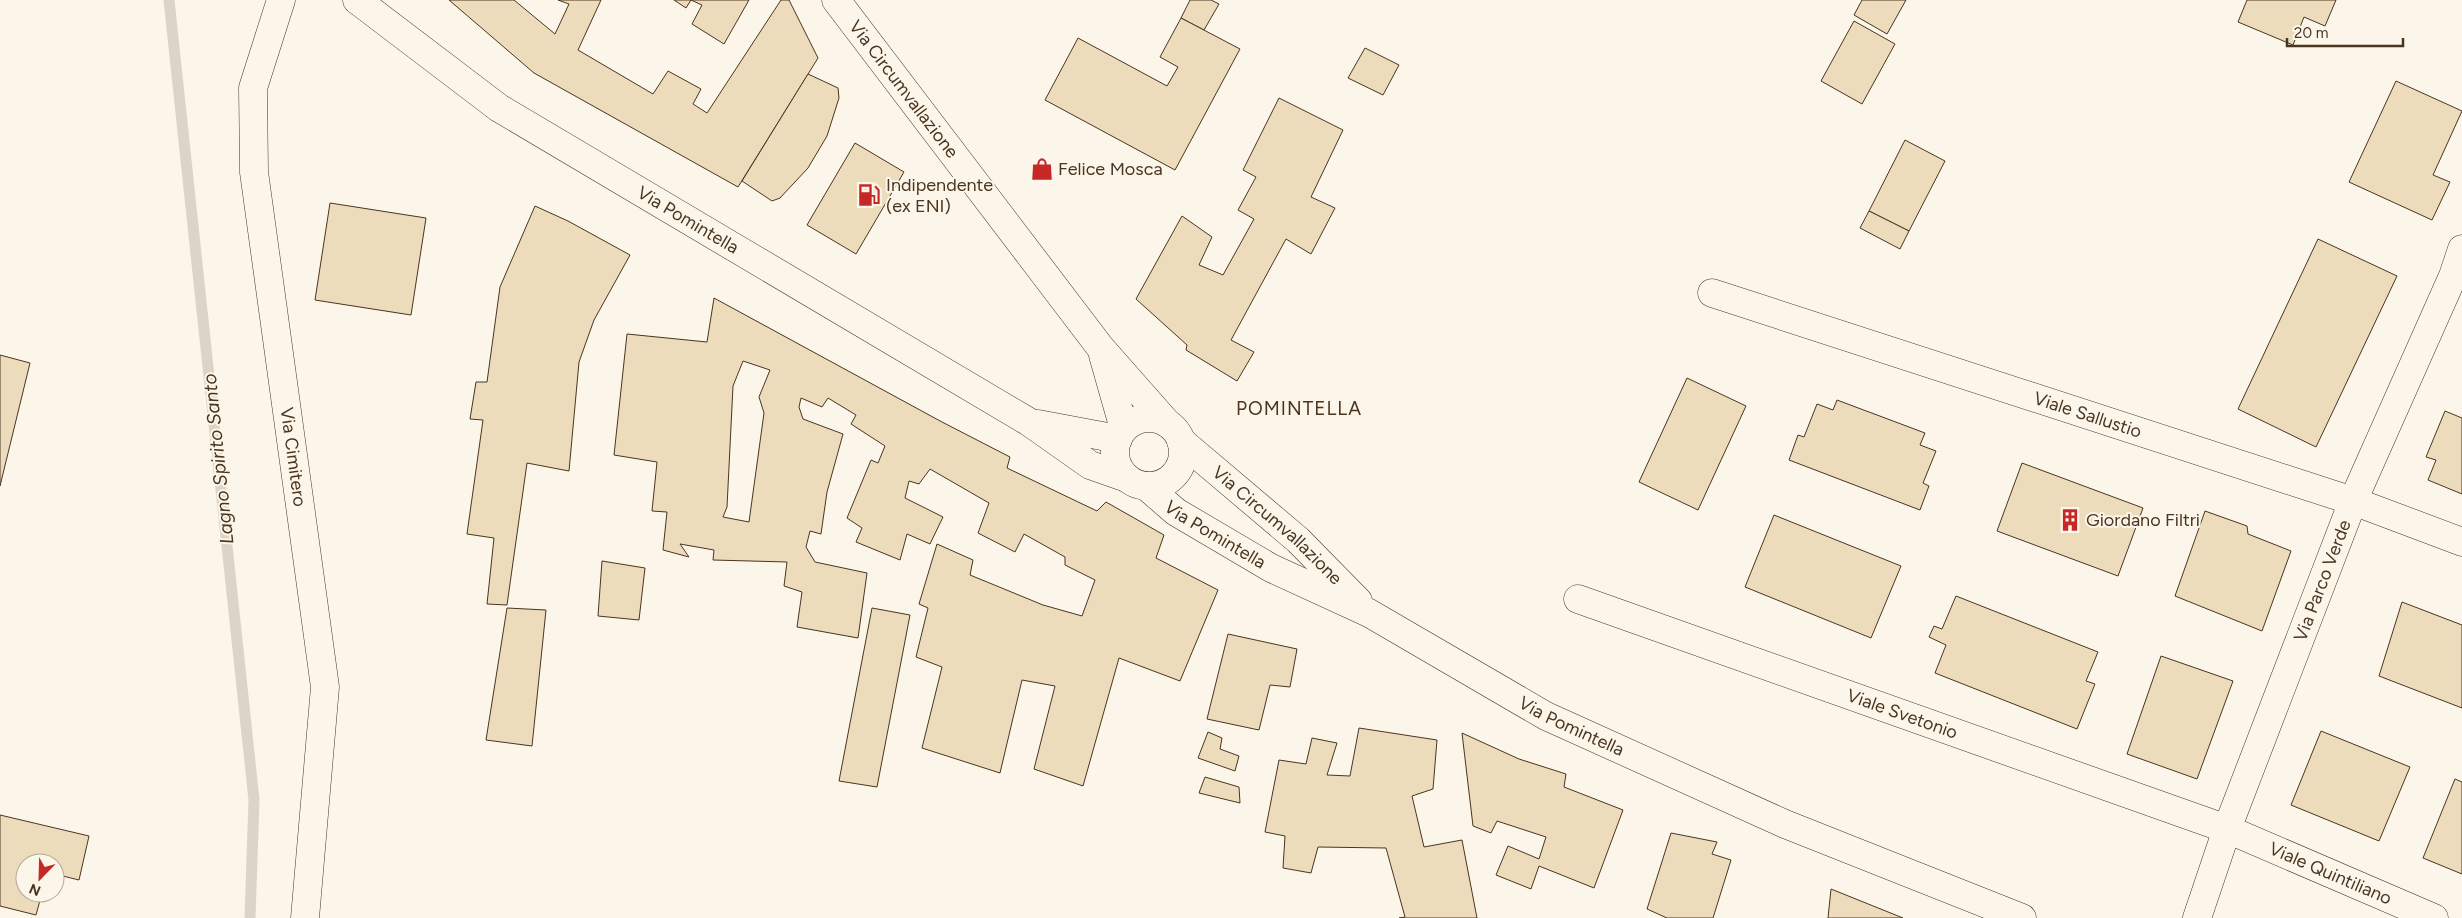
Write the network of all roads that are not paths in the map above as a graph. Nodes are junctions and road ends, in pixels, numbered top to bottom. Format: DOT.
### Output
graph roads {
  1 [pos="281,0"];
  2 [pos="357,0"];
  3 [pos="836,0"];
  4 [pos="2462,250"];
  5 [pos="2457,276"];
  6 [pos="1712,293"];
  7 [pos="1100,347"];
  8 [pos="1029,422"];
  9 [pos="1174,432"];
  10 [pos="1121,434"];
  11 [pos="1137,482"];
  12 [pos="2354,500"];
  13 [pos="2462,542"];
  14 [pos="1578,599"];
  15 [pos="1369,613"];
  16 [pos="2227,829"];
  17 [pos="305,918"];
  18 [pos="2022,918"];
  19 [pos="2197,918"];
  20 [pos="2434,918"];
  1 -- 17 [label="street, Via Cimitero"];
  2 -- 8 [label="street, Via Pomintella"];
  3 -- 7 [label="street, Via Circumvallazione"];
  4 -- 5 [label="street, Via Parco Verde"];
  5 -- 12 [label="street, Via Parco Verde"];
  6 -- 12 [label="street, Viale Sallustio"];
  7 -- 9 [label="street, Via Circumvallazione"];
  7 -- 10 [label="street, Via Circumvallazione"];
  8 -- 10 [label="street, Via Pomintella"];
  8 -- 11 [label="street, Via Pomintella"];
  9 -- 10 [label="street"];
  9 -- 11 [label="street"];
  9 -- 15 [label="street, Via Circumvallazione"];
  10 -- 11 [label="street"];
  11 -- 15 [label="street, Via Pomintella"];
  12 -- 13 [label="street, Viale Sallustio"];
  12 -- 16 [label="street, Via Parco Verde"];
  14 -- 16 [label="street, Viale Svetonio"];
  15 -- 18 [label="street, Via Pomintella"];
  16 -- 19 [label="street, Via Parco Verde"];
  16 -- 20 [label="street, Viale Quintiliano"];
}
